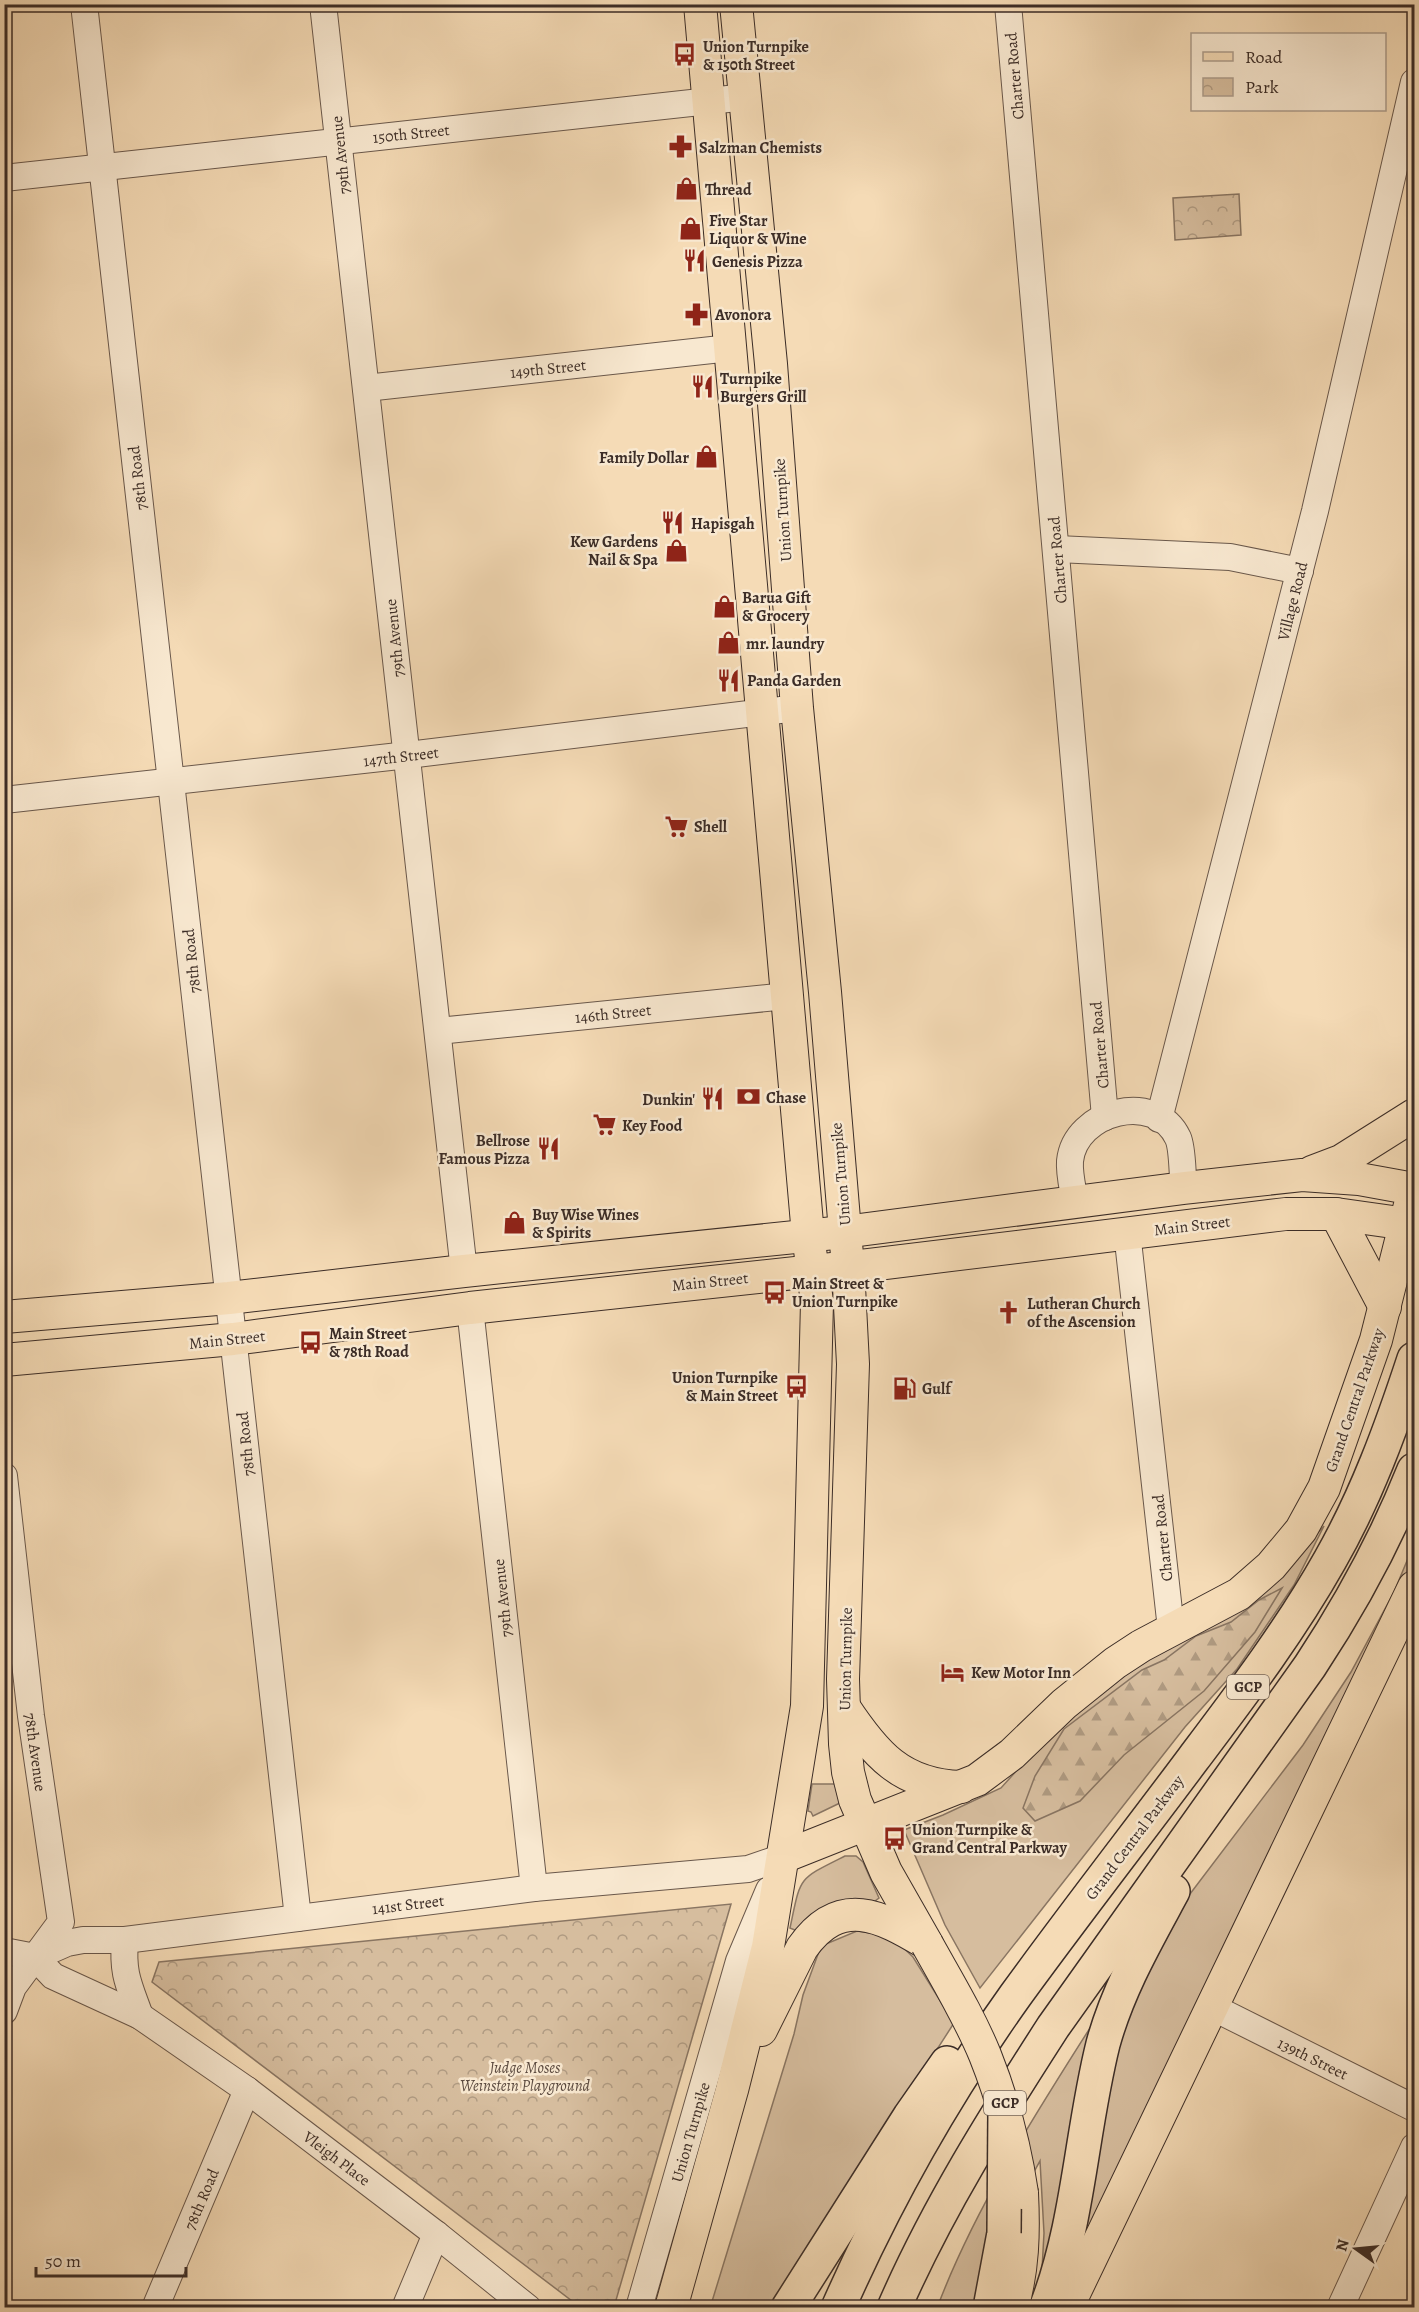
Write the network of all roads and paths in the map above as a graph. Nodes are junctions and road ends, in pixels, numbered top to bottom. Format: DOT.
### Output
graph roads {
  1 [pos="84,4"];
  2 [pos="323,4"];
  3 [pos="700,4"];
  4 [pos="736,4"];
  5 [pos="1008,4"];
  6 [pos="1414,82"];
  7 [pos="746,97"];
  8 [pos="708,100"];
  9 [pos="339,141"];
  10 [pos="102,168"];
  11 [pos="4,178"];
  12 [pos="730,348"];
  13 [pos="366,388"];
  14 [pos="1057,549"];
  15 [pos="1300,571"];
  16 [pos="797,708"];
  17 [pos="762,712"];
  18 [pos="408,755"];
  19 [pos="171,782"];
  20 [pos="4,800"];
  21 [pos="787,996"];
  22 [pos="438,1031"];
  23 [pos="1414,1115"];
  24 [pos="1105,1117"];
  25 [pos="1159,1119"];
  26 [pos="1302,1175"];
  27 [pos="1184,1188"];
  28 [pos="1414,1188"];
  29 [pos="1075,1202"];
  30 [pos="1336,1214"];
  31 [pos="1410,1224"];
  32 [pos="844,1232"];
  33 [pos="1127,1232"];
  34 [pos="808,1235"];
  35 [pos="848,1267"];
  36 [pos="812,1270"];
  37 [pos="464,1271"];
  38 [pos="229,1298"];
  39 [pos="1385,1307"];
  40 [pos="470,1308"];
  41 [pos="4,1317"];
  42 [pos="233,1339"];
  43 [pos="1414,1359"];
  44 [pos="4,1360"];
  45 [pos="1414,1470"];
  46 [pos="4,1476"];
  47 [pos="1414,1590"];
  48 [pos="1172,1629"];
  49 [pos="844,1707"];
  50 [pos="1245,1757"];
  51 [pos="798,1767"];
  52 [pos="848,1772"];
  53 [pos="962,1787"];
  54 [pos="866,1825"];
  55 [pos="783,1857"];
  56 [pos="534,1888"];
  57 [pos="1137,1911"];
  58 [pos="298,1918"];
  59 [pos="125,1940"];
  60 [pos="1056,1941"];
  61 [pos="927,1944"];
  62 [pos="4,1952"];
  63 [pos="35,1957"];
  64 [pos="1212,2007"];
  65 [pos="4,2012"];
  66 [pos="140,2016"];
  67 [pos="248,2090"];
  68 [pos="732,2090"];
  69 [pos="1414,2108"];
  70 [pos="1005,2110"];
  71 [pos="1414,2147"];
  72 [pos="436,2234"];
  73 [pos="1016,2300"];
  74 [pos="155,2307"];
  75 [pos="405,2307"];
  76 [pos="528,2307"];
  77 [pos="639,2307"];
  78 [pos="671,2307"];
  79 [pos="788,2307"];
  80 [pos="838,2307"];
  81 [pos="894,2307"];
  82 [pos="918,2307"];
  83 [pos="990,2307"];
  84 [pos="1046,2307"];
  85 [pos="1068,2307"];
  86 [pos="1340,2307"];
  1 -- 10 [label="street, 78th Road"];
  2 -- 9 [label="street, 79th Avenue"];
  3 -- 8 [label="main road, Union Turnpike"];
  4 -- 7 [label="main road, Union Turnpike"];
  5 -- 14 [label="street, Charter Road"];
  6 -- 15 [label="street, Village Road"];
  7 -- 8 [label="street, 150th Street"];
  7 -- 16 [label="main road, Union Turnpike"];
  8 -- 9 [label="street, 150th Street"];
  8 -- 12 [label="main road, Union Turnpike"];
  9 -- 10 [label="street, 150th Street"];
  9 -- 13 [label="street, 79th Avenue"];
  10 -- 11 [label="street, 150th Street"];
  10 -- 19 [label="street, 78th Road"];
  12 -- 13 [label="street, 149th Street"];
  12 -- 17 [label="main road, Union Turnpike"];
  13 -- 18 [label="street, 79th Avenue"];
  14 -- 15 [label="street"];
  14 -- 24 [label="street, Charter Road"];
  15 -- 25 [label="street, Village Road"];
  16 -- 17 [label="street, 147th Street"];
  16 -- 32 [label="main road, Union Turnpike"];
  17 -- 18 [label="street, 147th Street"];
  17 -- 21 [label="main road, Union Turnpike"];
  18 -- 19 [label="street, 147th Street"];
  18 -- 22 [label="street, 79th Avenue"];
  19 -- 20 [label="street, 147th Street"];
  19 -- 38 [label="street, 78th Road"];
  21 -- 22 [label="street, 146th Street"];
  21 -- 34 [label="main road, Union Turnpike"];
  22 -- 37 [label="street, 79th Avenue"];
  23 -- 26 [label="main road"];
  24 -- 25 [label="street"];
  24 -- 29 [label="street"];
  25 -- 27 [label="street"];
  26 -- 27 [label="main road"];
  26 -- 28 [label="main road"];
  27 -- 29 [label="main road"];
  28 -- 31 [label="main road, Grand Central Parkway"];
  29 -- 32 [label="main road"];
  30 -- 31 [label="main road, Main Street"];
  30 -- 33 [label="main road, Main Street"];
  30 -- 39 [label="main road"];
  31 -- 39 [label="main road, Grand Central Parkway"];
  32 -- 34 [label="main road"];
  32 -- 35 [label="main road, Union Turnpike"];
  33 -- 35 [label="main road, Main Street"];
  33 -- 48 [label="street, Charter Road"];
  34 -- 36 [label="main road, Union Turnpike"];
  34 -- 37 [label="main road"];
  35 -- 36 [label="main road, Main Street"];
  35 -- 49 [label="main road, Union Turnpike"];
  36 -- 40 [label="main road, Main Street"];
  36 -- 51 [label="main road, Union Turnpike"];
  37 -- 38 [label="main road"];
  38 -- 41 [label="main road"];
  38 -- 42 [label="street, 78th Road"];
  39 -- 48 [label="main road, Grand Central Parkway"];
  40 -- 42 [label="main road, Main Street"];
  40 -- 56 [label="street, 79th Avenue"];
  42 -- 44 [label="main road, Main Street"];
  42 -- 58 [label="street, 78th Road"];
  43 -- 60 [label="highway, Grand Central Parkway / GCP"];
  45 -- 50 [label="highway, GCP"];
  46 -- 63 [label="street, 78th Avenue"];
  47 -- 64 [label="main road"];
  48 -- 53 [label="main road, Grand Central Parkway"];
  49 -- 52 [label="main road, Union Turnpike"];
  49 -- 53 [label="main road"];
  50 -- 57 [label="highway, GCP"];
  50 -- 84 [label="highway"];
  51 -- 52 [label="main road"];
  51 -- 55 [label="main road, Union Turnpike"];
  52 -- 54 [label="main road, Union Turnpike"];
  53 -- 54 [label="main road, Grand Central Parkway"];
  54 -- 55 [label="main road, Grand Central Parkway"];
  54 -- 61 [label="main road, Union Turnpike"];
  55 -- 56 [label="street, 141st Street"];
  55 -- 68 [label="main road, Union Turnpike"];
  55 -- 77 [label="street, Union Turnpike"];
  56 -- 58 [label="street, 141st Street"];
  57 -- 81 [label="highway, GCP"];
  57 -- 82 [label="highway"];
  58 -- 59 [label="street, 141st Street"];
  59 -- 63 [label="street, 141st Street"];
  59 -- 66 [label="street"];
  60 -- 79 [label="highway"];
  60 -- 80 [label="highway, Grand Central Parkway / GCP"];
  61 -- 68 [label="main road"];
  61 -- 70 [label="main road, Union Turnpike, bridge"];
  62 -- 63 [label="street"];
  63 -- 65 [label="street, 78th Avenue"];
  63 -- 66 [label="street, Vleigh Place"];
  64 -- 69 [label="street, 139th Street"];
  64 -- 85 [label="main road"];
  66 -- 67 [label="street, Vleigh Place"];
  67 -- 72 [label="street, Vleigh Place"];
  67 -- 74 [label="street, 78th Road"];
  68 -- 78 [label="main road, Union Turnpike"];
  70 -- 73 [label="main road, Union Turnpike, bridge"];
  70 -- 83 [label="highway, bridge"];
  71 -- 86 [label="street"];
  72 -- 75 [label="street"];
  72 -- 76 [label="street, Vleigh Place"];
}
